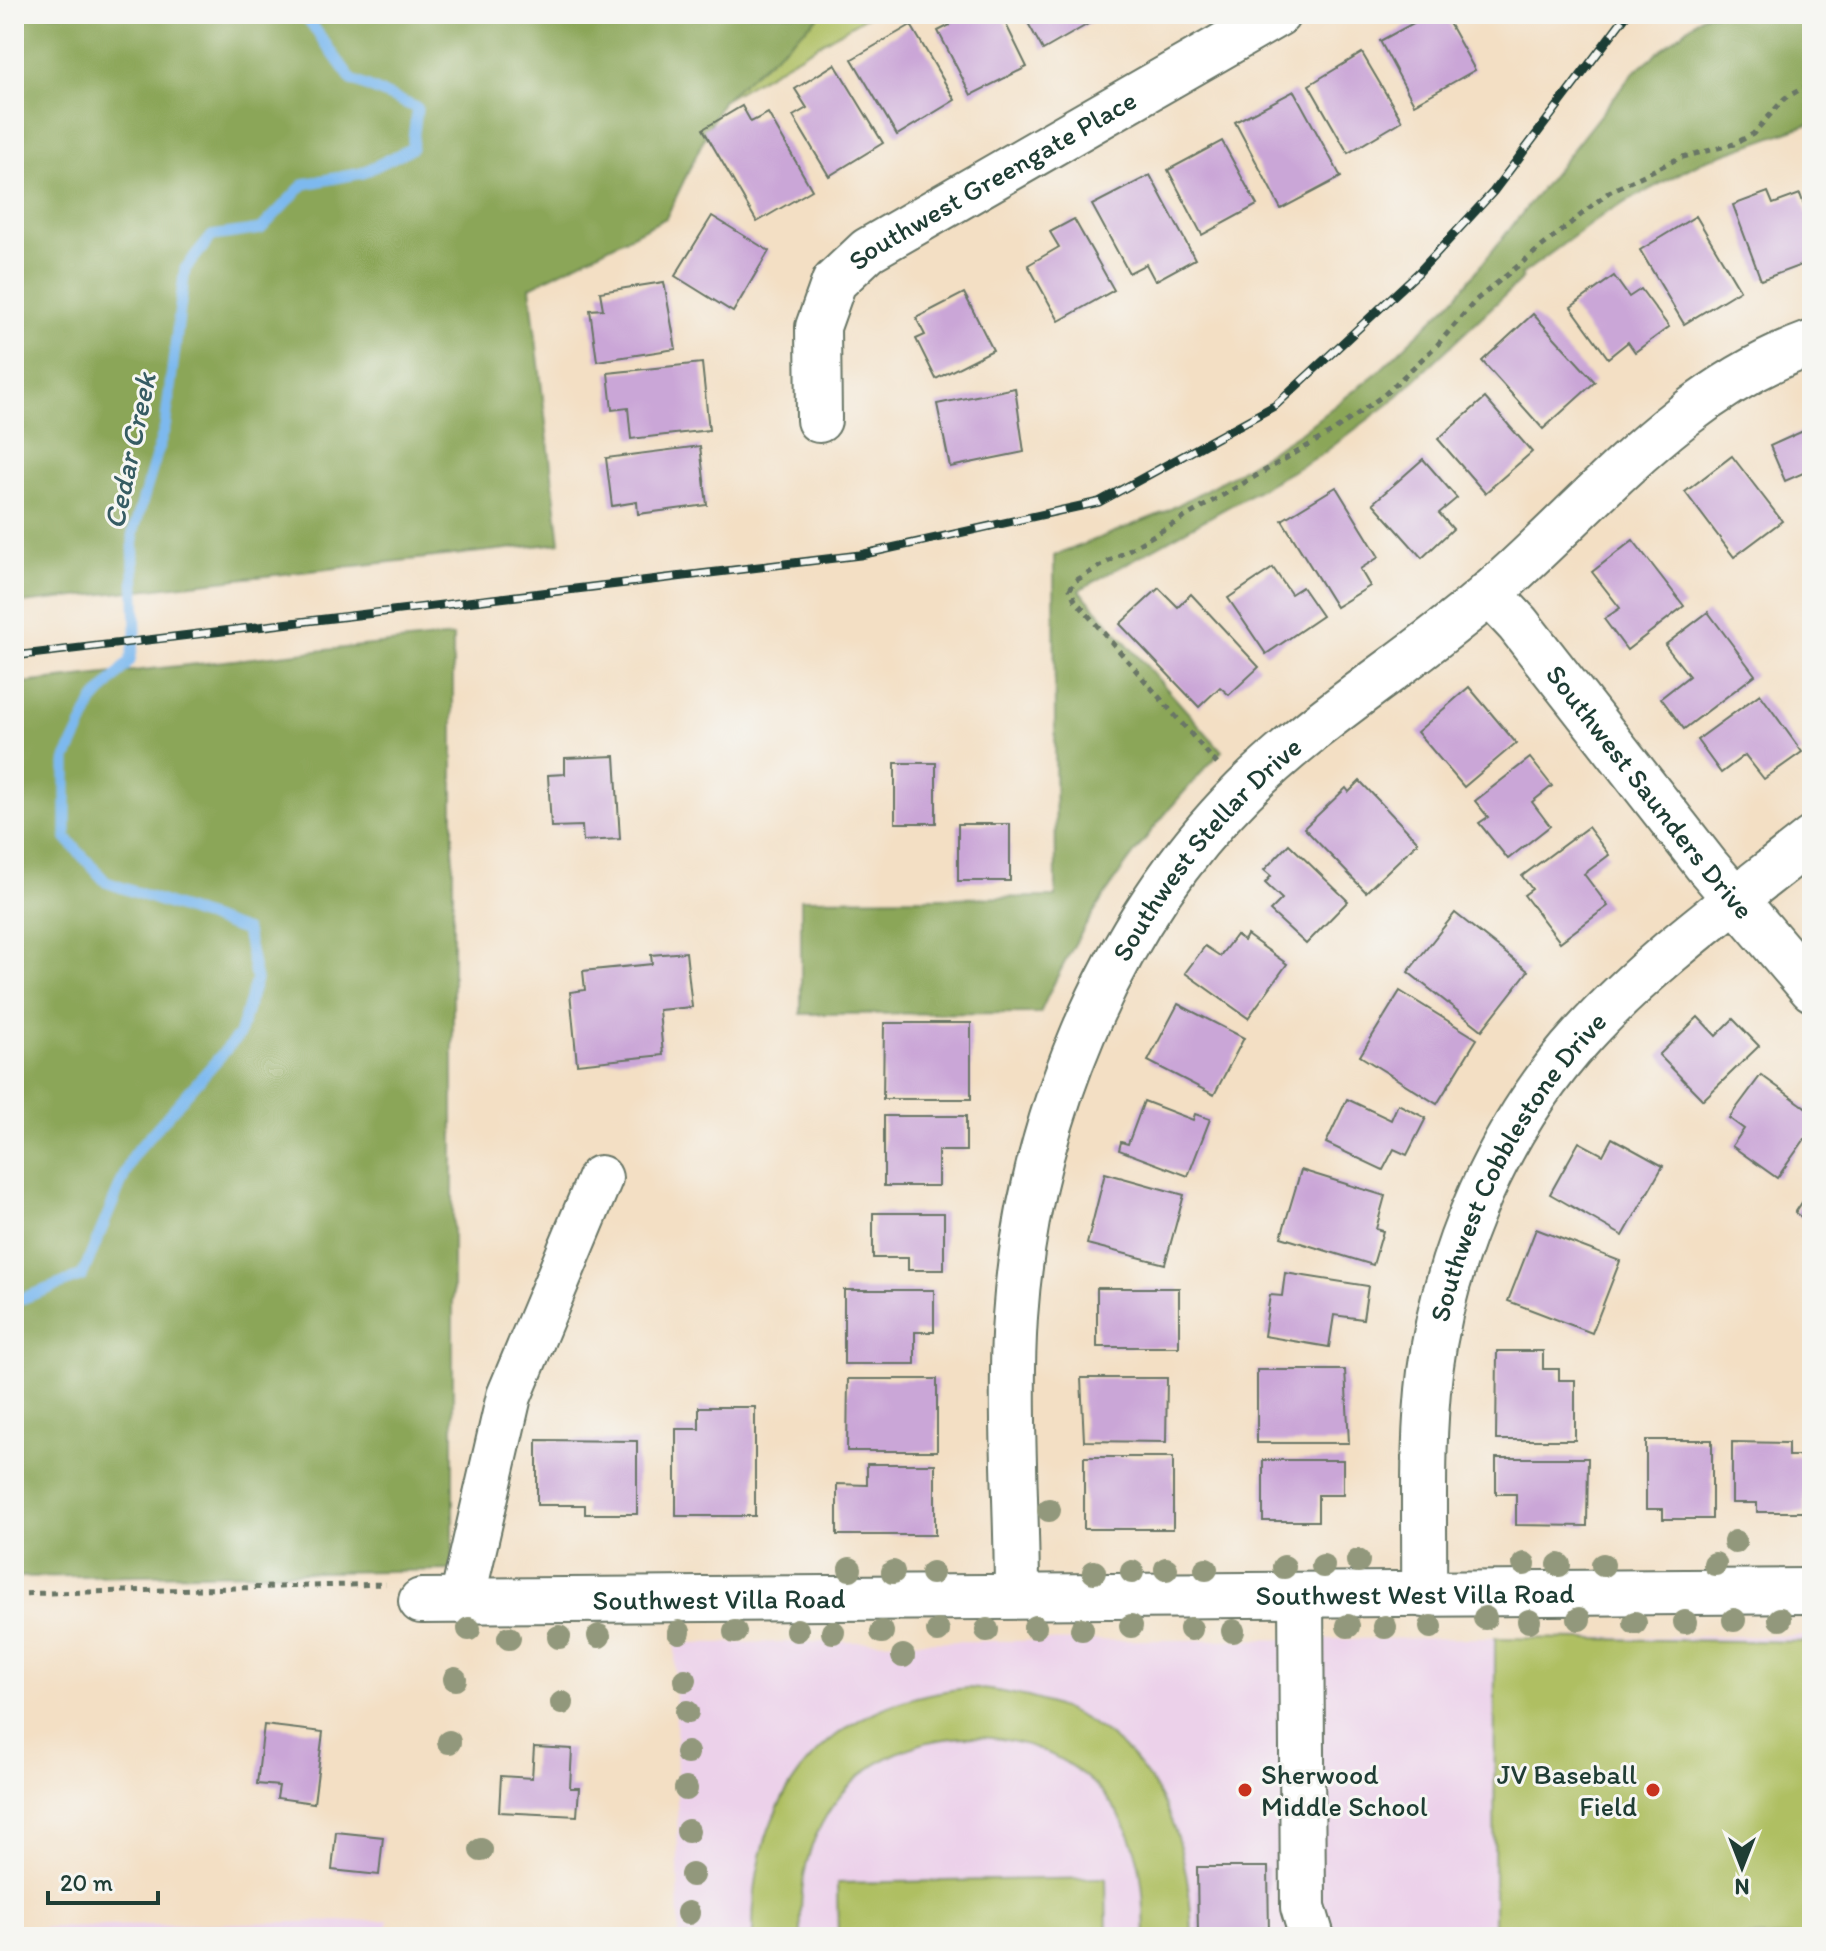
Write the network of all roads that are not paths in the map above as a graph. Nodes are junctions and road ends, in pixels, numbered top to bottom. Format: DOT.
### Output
graph roads {
  1 [pos="1278,14"];
  2 [pos="1812,343"];
  3 [pos="819,420"];
  4 [pos="1489,593"];
  5 [pos="1812,839"];
  6 [pos="1736,901"];
  7 [pos="1812,989"];
  8 [pos="600,1178"];
  9 [pos="1812,1591"];
  10 [pos="1301,1595"];
  11 [pos="1424,1595"];
  12 [pos="1017,1596"];
  13 [pos="1312,1937"];
  1 -- 3 [label="street, Southwest Greengate Place"];
  2 -- 4 [label="street, Southwest Stellar Drive"];
  4 -- 6 [label="street, Southwest Saunders Drive"];
  4 -- 12 [label="street, Southwest Stellar Drive"];
  5 -- 6 [label="street, Southwest Cobblestone Drive"];
  6 -- 7 [label="street, Southwest Saunders Drive"];
  6 -- 11 [label="street, Southwest Cobblestone Drive"];
  8 -- 12 [label="street, Southwest Villa Road"];
  9 -- 11 [label="street, Southwest West Villa Road"];
  10 -- 11 [label="street, Southwest West Villa Road"];
  10 -- 12 [label="street, Southwest West Villa Road"];
  10 -- 13 [label="street"];
}
